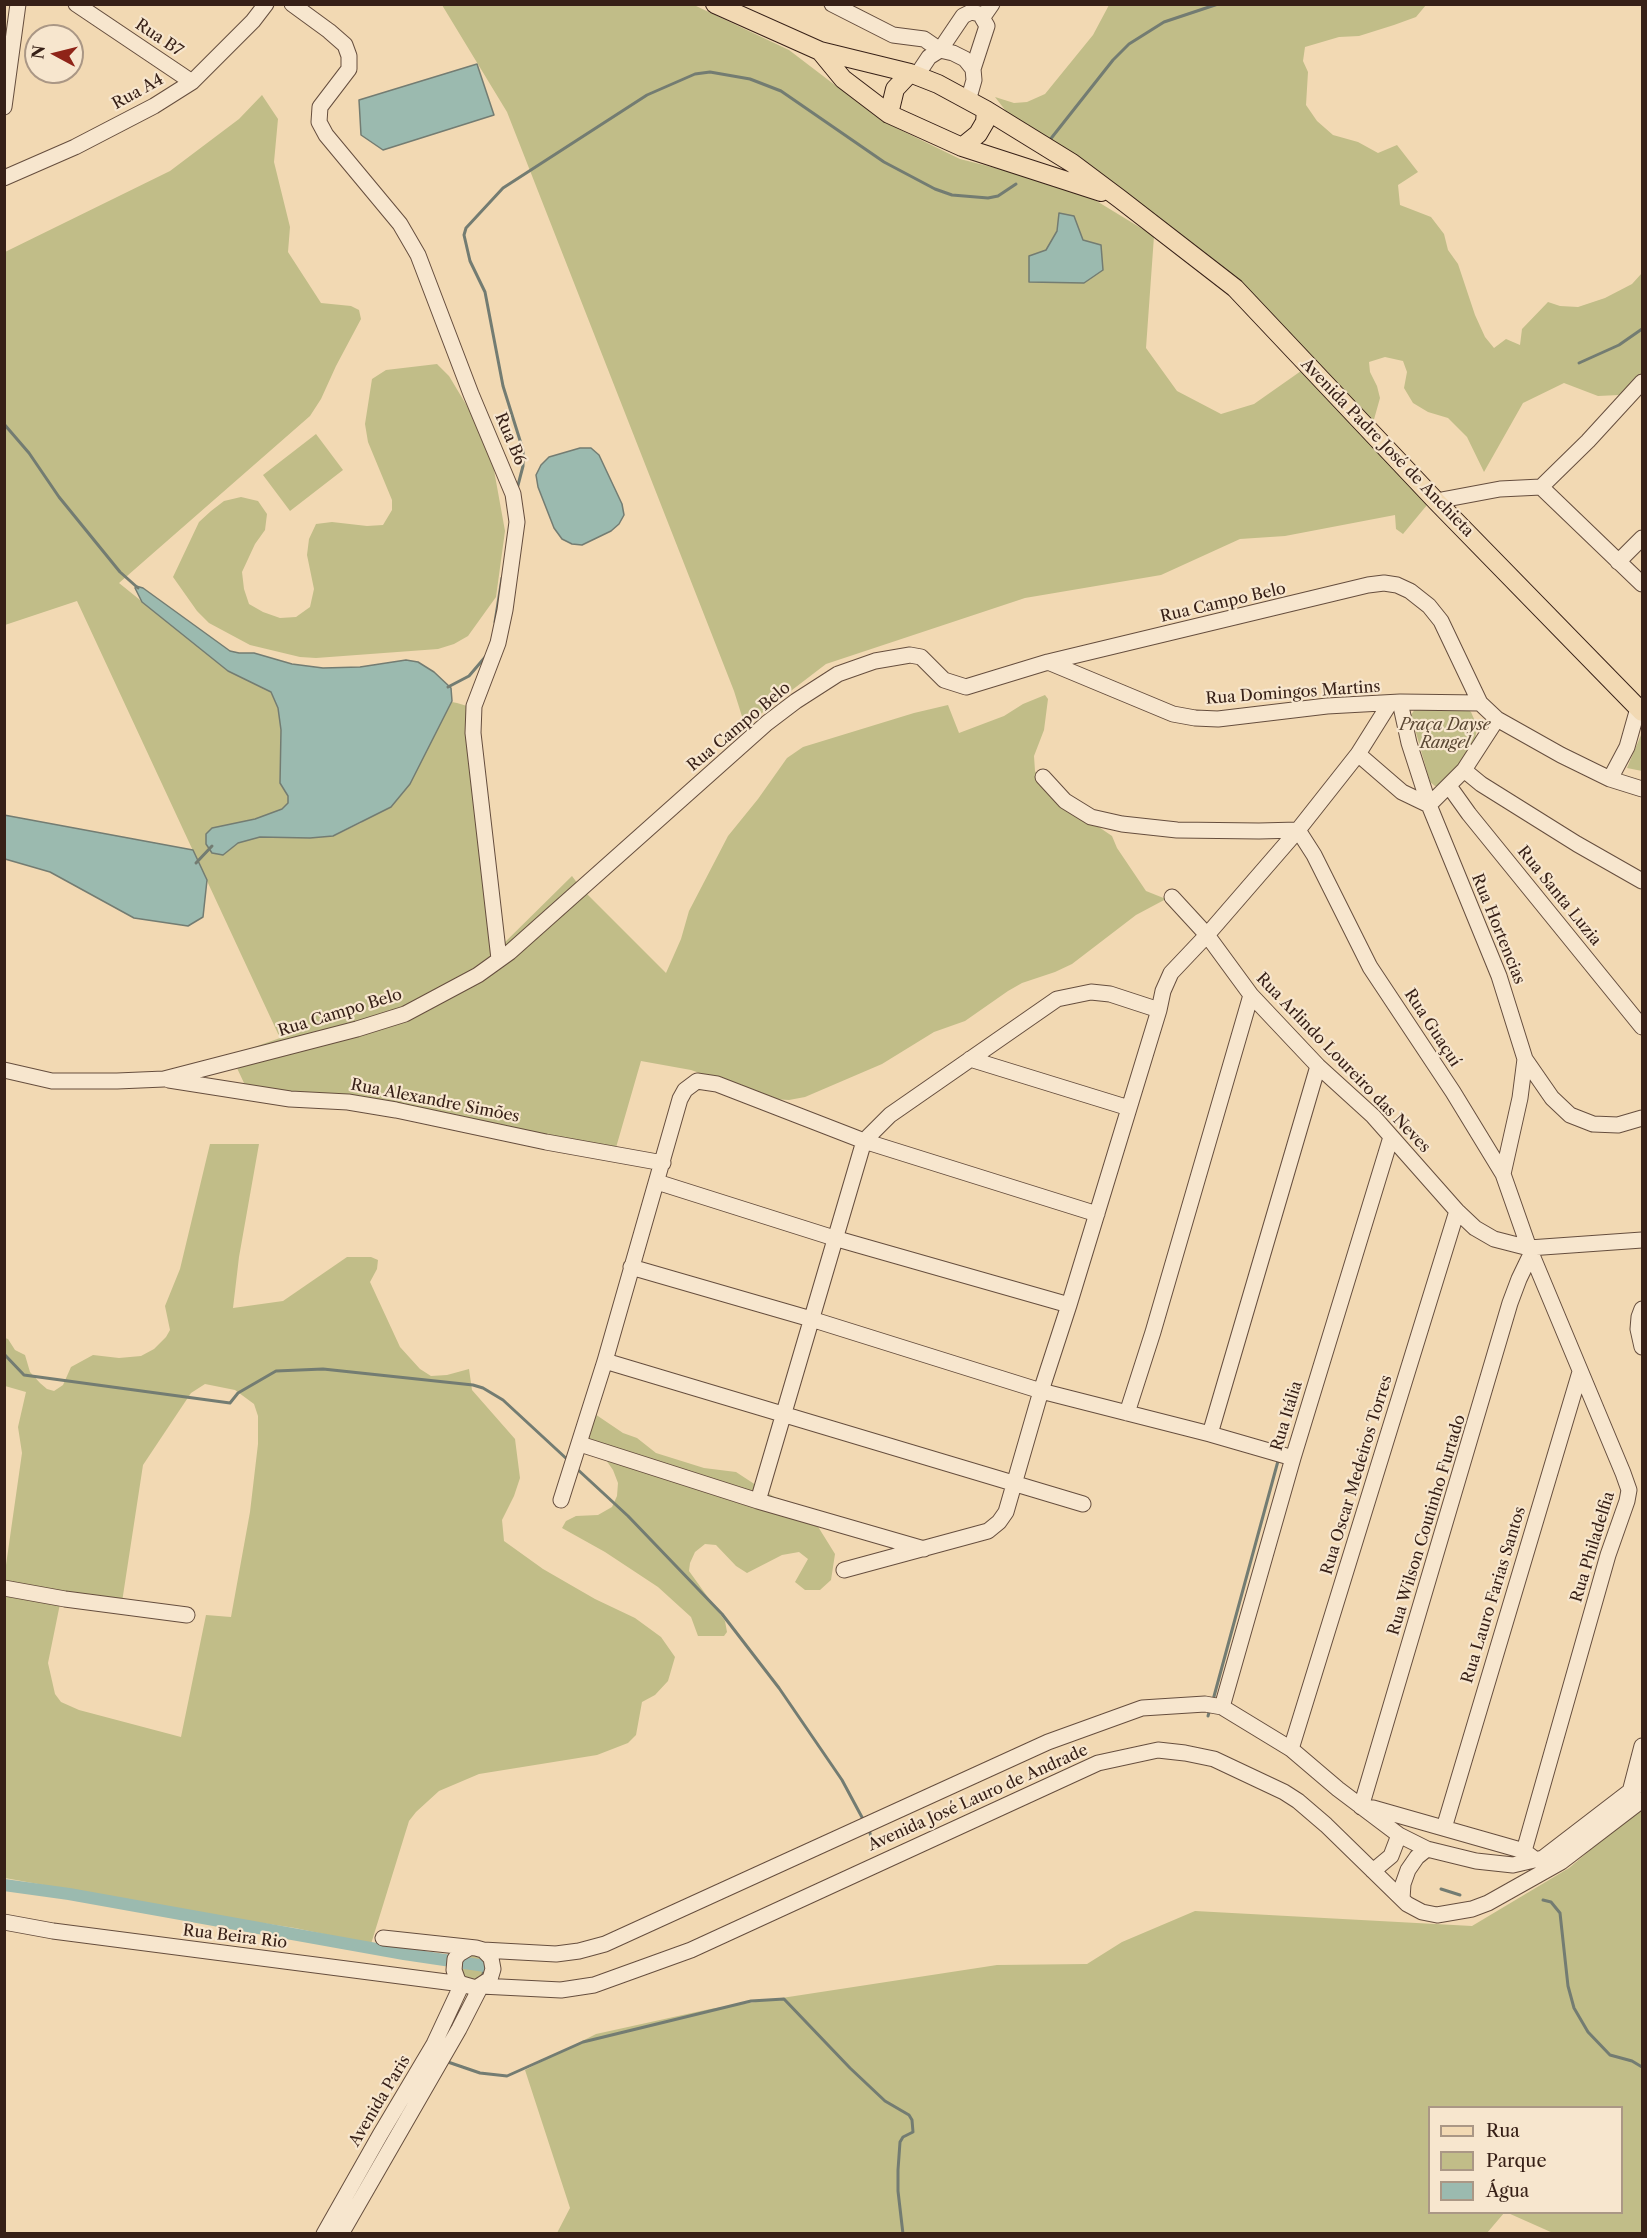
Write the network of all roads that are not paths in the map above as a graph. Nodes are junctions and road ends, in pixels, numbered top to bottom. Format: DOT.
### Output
graph roads {
  1 [pos="18,4"];
  2 [pos="76,4"];
  3 [pos="266,4"];
  4 [pos="292,4"];
  5 [pos="715,4"];
  6 [pos="832,4"];
  7 [pos="988,11"];
  8 [pos="940,50"];
  9 [pos="820,51"];
  10 [pos="973,69"];
  11 [pos="914,74"];
  12 [pos="192,82"];
  13 [pos="968,101"];
  14 [pos="4,107"];
  15 [pos="986,110"];
  16 [pos="889,114"];
  17 [pos="962,147"];
  18 [pos="4,178"];
  19 [pos="1120,199"];
  20 [pos="1642,382"];
  21 [pos="1541,487"];
  22 [pos="1436,501"];
  23 [pos="1642,538"];
  24 [pos="1618,562"];
  25 [pos="1642,584"];
  26 [pos="1048,662"];
  27 [pos="1395,703"];
  28 [pos="1480,703"];
  29 [pos="1640,710"];
  30 [pos="1497,719"];
  31 [pos="1358,754"];
  32 [pos="1464,770"];
  33 [pos="1043,777"];
  34 [pos="1610,779"];
  35 [pos="1449,786"];
  36 [pos="1642,789"];
  37 [pos="1429,805"];
  38 [pos="1298,830"];
  39 [pos="1642,881"];
  40 [pos="1172,897"];
  41 [pos="1207,935"];
  42 [pos="499,959"];
  43 [pos="1251,995"];
  44 [pos="1159,1010"];
  45 [pos="1642,1027"];
  46 [pos="970,1059"];
  47 [pos="1525,1059"];
  48 [pos="1318,1066"];
  49 [pos="4,1071"];
  50 [pos="164,1079"];
  51 [pos="1130,1108"];
  52 [pos="1642,1118"];
  53 [pos="1391,1137"];
  54 [pos="864,1141"];
  55 [pos="663,1163"];
  56 [pos="1503,1174"];
  57 [pos="657,1182"];
  58 [pos="1457,1211"];
  59 [pos="1097,1214"];
  60 [pos="834,1238"];
  61 [pos="1642,1240"];
  62 [pos="1530,1251"];
  63 [pos="632,1267"];
  64 [pos="1069,1305"];
  65 [pos="1642,1309"];
  66 [pos="811,1319"];
  67 [pos="1642,1347"];
  68 [pos="605,1361"];
  69 [pos="1580,1372"];
  70 [pos="1041,1391"];
  71 [pos="1127,1413"];
  72 [pos="783,1415"];
  73 [pos="1210,1434"];
  74 [pos="578,1451"];
  75 [pos="1293,1458"];
  76 [pos="1015,1484"];
  77 [pos="561,1500"];
  78 [pos="758,1501"];
  79 [pos="1083,1504"];
  80 [pos="925,1549"];
  81 [pos="844,1570"];
  82 [pos="4,1588"];
  83 [pos="187,1615"];
  84 [pos="1214,1705"];
  85 [pos="1642,1746"];
  86 [pos="1291,1749"];
  87 [pos="1642,1782"];
  88 [pos="1636,1796"];
  89 [pos="1361,1807"];
  90 [pos="1444,1828"];
  91 [pos="1399,1835"];
  92 [pos="1427,1849"];
  93 [pos="1530,1856"];
  94 [pos="1373,1871"];
  95 [pos="1402,1899"];
  96 [pos="4,1922"];
  97 [pos="383,1938"];
  98 [pos="476,1949"];
  99 [pos="462,1984"];
  100 [pos="481,1986"];
  101 [pos="324,2234"];
  102 [pos="341,2234"];
  1 -- 14 [label="street"];
  2 -- 12 [label="street, Rua B7"];
  3 -- 12 [label="street, Rua A4"];
  4 -- 42 [label="street, Rua B6"];
  5 -- 9 [label="main road, Avenida Padre José de Anchieta"];
  6 -- 8 [label="street"];
  7 -- 8 [label="street"];
  7 -- 10 [label="street"];
  8 -- 10 [label="street"];
  8 -- 11 [label="street"];
  9 -- 11 [label="main road, Avenida Padre José de Anchieta"];
  9 -- 16 [label="main road, Avenida Padre José de Anchieta"];
  10 -- 13 [label="street"];
  11 -- 13 [label="main road, Avenida Padre José de Anchieta"];
  11 -- 16 [label="main road"];
  12 -- 18 [label="street, Rua A4"];
  13 -- 15 [label="main road, Avenida Padre José de Anchieta"];
  15 -- 17 [label="main road"];
  15 -- 19 [label="main road, Avenida Padre José de Anchieta"];
  16 -- 17 [label="main road, Avenida Padre José de Anchieta"];
  17 -- 19 [label="main road, Avenida Padre José de Anchieta"];
  19 -- 22 [label="main road, Avenida Padre José de Anchieta"];
  20 -- 21 [label="street"];
  21 -- 22 [label="street"];
  21 -- 24 [label="street"];
  22 -- 29 [label="main road, Avenida Padre José de Anchieta"];
  23 -- 24 [label="street"];
  24 -- 25 [label="street"];
  26 -- 27 [label="street, Rua Domingos Martins"];
  26 -- 28 [label="street, Rua Campo Belo"];
  26 -- 42 [label="street, Rua Campo Belo"];
  27 -- 28 [label="street, Rua Domingos Martins"];
  27 -- 31 [label="street"];
  27 -- 37 [label="street, Rua Hortencias"];
  28 -- 30 [label="street, Rua Campo Belo"];
  29 -- 34 [label="street"];
  30 -- 32 [label="street"];
  30 -- 34 [label="street, Rua Campo Belo"];
  31 -- 37 [label="street"];
  31 -- 38 [label="street"];
  32 -- 35 [label="street"];
  32 -- 39 [label="street"];
  33 -- 38 [label="street"];
  34 -- 36 [label="street, Rua Campo Belo"];
  35 -- 37 [label="street"];
  35 -- 45 [label="street, Rua Santa Luzia"];
  37 -- 47 [label="street, Rua Hortencias"];
  38 -- 41 [label="street"];
  38 -- 56 [label="street, Rua Guaçuí"];
  40 -- 41 [label="street, Rua Arlindo Loureiro das Neves"];
  41 -- 43 [label="street, Rua Arlindo Loureiro das Neves"];
  41 -- 44 [label="street"];
  42 -- 50 [label="street, Rua Campo Belo"];
  43 -- 48 [label="street, Rua Arlindo Loureiro das Neves"];
  43 -- 71 [label="street"];
  44 -- 46 [label="street"];
  44 -- 51 [label="street"];
  46 -- 51 [label="street"];
  46 -- 54 [label="street"];
  47 -- 52 [label="street"];
  47 -- 56 [label="street, Rua Hortencias"];
  48 -- 53 [label="street, Rua Arlindo Loureiro das Neves"];
  48 -- 73 [label="street"];
  49 -- 50 [label="street, Rua Campo Belo"];
  50 -- 55 [label="street, Rua Alexandre Simões"];
  51 -- 59 [label="street"];
  53 -- 58 [label="street, Rua Arlindo Loureiro das Neves"];
  53 -- 75 [label="street, Rua Itália"];
  54 -- 55 [label="street"];
  54 -- 59 [label="street"];
  54 -- 60 [label="street"];
  55 -- 57 [label="street"];
  56 -- 62 [label="street, Rua Guaçuí"];
  57 -- 60 [label="street"];
  57 -- 63 [label="street"];
  58 -- 62 [label="street, Rua Arlindo Loureiro das Neves"];
  58 -- 86 [label="street, Rua Oscar Medeiros Torres"];
  59 -- 64 [label="street"];
  60 -- 64 [label="street"];
  60 -- 66 [label="street"];
  61 -- 62 [label="street, Rua Arlindo Loureiro das Neves"];
  62 -- 69 [label="street, Rua Philadelfia"];
  62 -- 89 [label="street, Rua Wilson Coutinho Furtado"];
  63 -- 66 [label="street"];
  63 -- 68 [label="street"];
  64 -- 70 [label="street"];
  65 -- 67 [label="street"];
  66 -- 70 [label="street"];
  66 -- 72 [label="street"];
  68 -- 72 [label="street"];
  68 -- 74 [label="street"];
  69 -- 90 [label="street, Rua Lauro Farias Santos"];
  69 -- 93 [label="street, Rua Philadelfia"];
  70 -- 71 [label="street"];
  70 -- 76 [label="street"];
  71 -- 73 [label="street"];
  72 -- 76 [label="street"];
  72 -- 78 [label="street"];
  73 -- 75 [label="street"];
  74 -- 77 [label="street"];
  74 -- 78 [label="street"];
  75 -- 84 [label="street, Rua Itália"];
  76 -- 79 [label="street"];
  76 -- 80 [label="street"];
  78 -- 80 [label="street"];
  80 -- 81 [label="street"];
  82 -- 83 [label="street"];
  84 -- 86 [label="street, Avenida José Lauro de Andrade"];
  84 -- 98 [label="street, Avenida José Lauro de Andrade"];
  85 -- 88 [label="street"];
  86 -- 89 [label="street, Avenida José Lauro de Andrade"];
  87 -- 88 [label="street, Avenida José Lauro de Andrade"];
  88 -- 93 [label="street, Avenida José Lauro de Andrade"];
  88 -- 95 [label="street, Avenida José Lauro de Andrade"];
  89 -- 90 [label="street"];
  89 -- 91 [label="street, Avenida José Lauro de Andrade"];
  90 -- 93 [label="street"];
  91 -- 92 [label="street, Avenida José Lauro de Andrade"];
  91 -- 94 [label="street"];
  92 -- 93 [label="street, Avenida José Lauro de Andrade"];
  92 -- 95 [label="street"];
  94 -- 95 [label="street, Avenida José Lauro de Andrade"];
  94 -- 100 [label="street, Avenida José Lauro de Andrade"];
  96 -- 99 [label="street, Rua Beira Rio"];
  97 -- 98 [label="street, Avenida José Lauro de Andrade"];
  98 -- 99 [label="street"];
  98 -- 100 [label="street"];
  99 -- 100 [label="street"];
  99 -- 101 [label="street, Avenida Paris"];
  100 -- 102 [label="street, Avenida Paris"];
}
